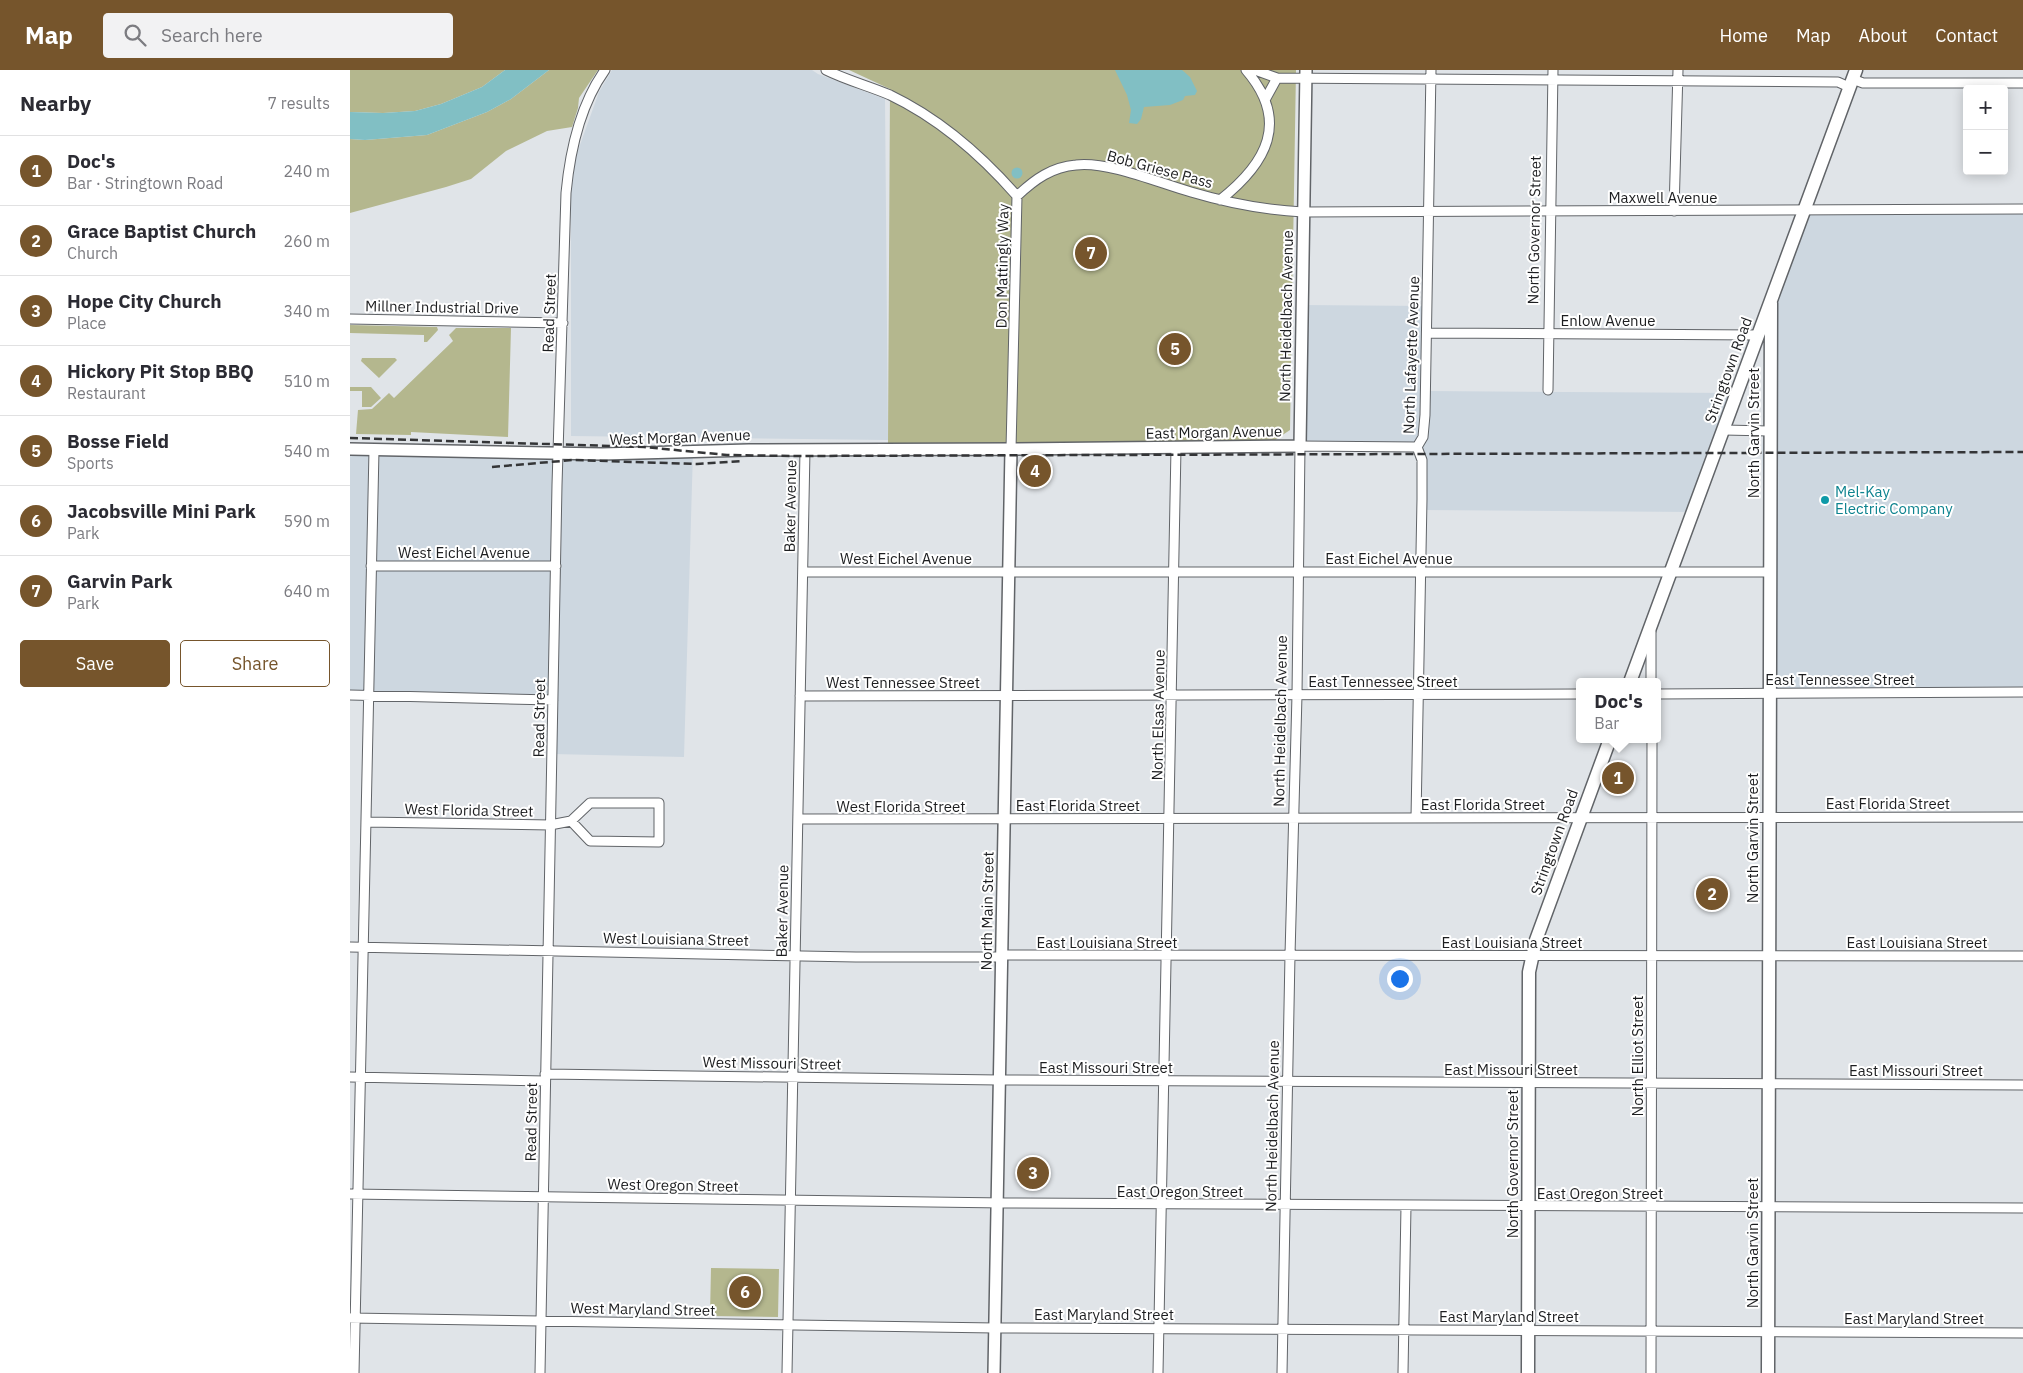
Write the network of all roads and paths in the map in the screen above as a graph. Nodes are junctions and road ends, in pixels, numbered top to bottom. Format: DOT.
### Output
graph roads {
  1 [pos="604,70"];
  2 [pos="826,70"];
  3 [pos="1246,70"];
  4 [pos="1254,70"];
  5 [pos="1678,70"];
  6 [pos="1855,72"];
  7 [pos="1306,74"];
  8 [pos="1431,74"];
  9 [pos="1553,75"];
  10 [pos="1277,78"];
  11 [pos="1678,81"];
  12 [pos="2023,83"];
  13 [pos="1849,87"];
  14 [pos="1266,100"];
  15 [pos="1017,196"];
  16 [pos="1220,200"];
  17 [pos="2023,209"];
  18 [pos="1550,211"];
  19 [pos="1674,211"];
  20 [pos="1804,211"];
  21 [pos="1303,212"];
  22 [pos="1428,212"];
  23 [pos="1771,303"];
  24 [pos="350,319"];
  25 [pos="563,323"];
  26 [pos="1427,333"];
  27 [pos="1549,334"];
  28 [pos="1758,335"];
  29 [pos="1548,390"];
  30 [pos="1724,430"];
  31 [pos="1769,431"];
  32 [pos="1300,446"];
  33 [pos="1417,447"];
  34 [pos="1176,448"];
  35 [pos="350,449"];
  36 [pos="374,450"];
  37 [pos="805,450"];
  38 [pos="1012,450"];
  39 [pos="558,454"];
  40 [pos="371,566"];
  41 [pos="556,566"];
  42 [pos="803,572"];
  43 [pos="1009,572"];
  44 [pos="1174,572"];
  45 [pos="1298,572"];
  46 [pos="1421,572"];
  47 [pos="1670,572"];
  48 [pos="1769,572"];
  49 [pos="1651,627"];
  50 [pos="1632,678"];
  51 [pos="1651,678"];
  52 [pos="2023,692"];
  53 [pos="1769,693"];
  54 [pos="1576,694"];
  55 [pos="1661,694"];
  56 [pos="350,695"];
  57 [pos="1297,695"];
  58 [pos="1419,695"];
  59 [pos="369,696"];
  60 [pos="800,696"];
  61 [pos="1006,696"];
  62 [pos="1171,696"];
  63 [pos="553,700"];
  64 [pos="1608,743"];
  65 [pos="1652,743"];
  66 [pos="1768,817"];
  67 [pos="2023,817"];
  68 [pos="1293,818"];
  69 [pos="1416,818"];
  70 [pos="1580,818"];
  71 [pos="1651,818"];
  72 [pos="798,819"];
  73 [pos="1004,819"];
  74 [pos="1169,819"];
  75 [pos="572,821"];
  76 [pos="366,822"];
  77 [pos="550,825"];
  78 [pos="350,947"];
  79 [pos="363,947"];
  80 [pos="548,950"];
  81 [pos="795,956"];
  82 [pos="1001,956"];
  83 [pos="1166,956"];
  84 [pos="1290,956"];
  85 [pos="1532,956"];
  86 [pos="1651,956"];
  87 [pos="1768,956"];
  88 [pos="2023,956"];
  89 [pos="350,1077"];
  90 [pos="360,1077"];
  91 [pos="545,1077"];
  92 [pos="792,1077"];
  93 [pos="999,1080"];
  94 [pos="1163,1081"];
  95 [pos="1288,1082"];
  96 [pos="1528,1082"];
  97 [pos="1650,1083"];
  98 [pos="1768,1084"];
  99 [pos="2023,1085"];
  100 [pos="354,1195"];
  101 [pos="543,1197"];
  102 [pos="790,1200"];
  103 [pos="996,1203"];
  104 [pos="1162,1204"];
  105 [pos="1286,1205"];
  106 [pos="1406,1206"];
  107 [pos="1528,1206"];
  108 [pos="1651,1207"];
  109 [pos="1768,1208"];
  110 [pos="2023,1208"];
  111 [pos="353,1318"];
  112 [pos="540,1321"];
  113 [pos="787,1325"];
  114 [pos="995,1328"];
  115 [pos="1159,1328"];
  116 [pos="1283,1329"];
  117 [pos="1403,1330"];
  118 [pos="1528,1330"];
  119 [pos="1651,1331"];
  120 [pos="1768,1331"];
  121 [pos="2023,1333"];
  122 [pos="354,1373"];
  123 [pos="540,1373"];
  124 [pos="787,1373"];
  125 [pos="994,1373"];
  126 [pos="1158,1373"];
  127 [pos="1282,1373"];
  128 [pos="1403,1373"];
  129 [pos="1528,1373"];
  130 [pos="1651,1373"];
  131 [pos="1768,1373"];
  1 -- 25 [label="street, Read Street"];
  2 -- 15 [label="street, Don Mattingly Way"];
  3 -- 14 [label="street"];
  4 -- 10 [label="street"];
  5 -- 11 [label="street"];
  6 -- 12 [label="street"];
  6 -- 13 [label="main road, Stringtown Road"];
  7 -- 8 [label="street"];
  7 -- 10 [label="street"];
  7 -- 21 [label="street, North Heidelbach Avenue"];
  8 -- 9 [label="street"];
  8 -- 22 [label="street, North Lafayette Avenue"];
  9 -- 11 [label="street"];
  9 -- 18 [label="street, North Governor Street"];
  10 -- 14 [label="street"];
  11 -- 13 [label="street"];
  11 -- 19 [label="street"];
  13 -- 20 [label="main road, Stringtown Road"];
  14 -- 16 [label="street"];
  15 -- 16 [label="street, Bob Griese Pass"];
  15 -- 38 [label="street, Don Mattingly Way"];
  16 -- 21 [label="street, Bob Griese Pass"];
  17 -- 20 [label="street, Maxwell Avenue"];
  18 -- 19 [label="street, Maxwell Avenue"];
  18 -- 22 [label="street, Maxwell Avenue"];
  18 -- 27 [label="street, North Governor Street"];
  19 -- 20 [label="street, Maxwell Avenue"];
  20 -- 23 [label="main road, Stringtown Road"];
  21 -- 22 [label="street, Maxwell Avenue"];
  21 -- 32 [label="street, North Heidelbach Avenue"];
  22 -- 26 [label="street, North Lafayette Avenue"];
  23 -- 28 [label="main road, Stringtown Road"];
  23 -- 31 [label="main road, North Garvin Street"];
  24 -- 25 [label="street, Millner Industrial Drive"];
  25 -- 39 [label="street, Read Street"];
  26 -- 27 [label="street, Enlow Avenue"];
  26 -- 33 [label="street, North Lafayette Avenue"];
  27 -- 28 [label="street, Enlow Avenue"];
  27 -- 29 [label="street, North Governor Street"];
  28 -- 30 [label="main road, Stringtown Road"];
  30 -- 31 [label="street"];
  30 -- 47 [label="main road, Stringtown Road"];
  31 -- 48 [label="main road, North Garvin Street"];
  32 -- 33 [label="street, East Morgan Avenue"];
  32 -- 34 [label="street, East Morgan Avenue"];
  32 -- 45 [label="street, North Heidelbach Avenue"];
  33 -- 46 [label="street, North Lafayette Avenue"];
  34 -- 38 [label="street, East Morgan Avenue"];
  34 -- 44 [label="street, North Elsas Avenue"];
  35 -- 36 [label="street, West Morgan Avenue"];
  36 -- 39 [label="street, West Morgan Avenue"];
  36 -- 40 [label="street"];
  37 -- 38 [label="street, West Morgan Avenue"];
  37 -- 39 [label="street, West Morgan Avenue"];
  37 -- 42 [label="street, Baker Avenue"];
  38 -- 43 [label="street, North Main Street"];
  39 -- 41 [label="street, Read Street"];
  40 -- 41 [label="street, West Eichel Avenue"];
  40 -- 59 [label="street"];
  41 -- 63 [label="street, Read Street"];
  42 -- 43 [label="street, West Eichel Avenue"];
  42 -- 60 [label="street, Baker Avenue"];
  43 -- 44 [label="street, East Eichel Avenue"];
  43 -- 61 [label="street, North Main Street"];
  44 -- 45 [label="street, East Eichel Avenue"];
  44 -- 62 [label="street, North Elsas Avenue"];
  45 -- 46 [label="street, East Eichel Avenue"];
  45 -- 57 [label="street, North Heidelbach Avenue"];
  46 -- 47 [label="street, East Eichel Avenue"];
  46 -- 58 [label="street, North Lafayette Avenue"];
  47 -- 48 [label="street, East Eichel Avenue"];
  47 -- 49 [label="main road, Stringtown Road"];
  48 -- 53 [label="main road, North Garvin Street"];
  49 -- 50 [label="main road, Stringtown Road"];
  49 -- 51 [label="street"];
  52 -- 53 [label="street, East Tennessee Street"];
  53 -- 55 [label="street, East Tennessee Street"];
  53 -- 66 [label="main road, North Garvin Street"];
  54 -- 58 [label="street, East Tennessee Street"];
  56 -- 59 [label="street"];
  57 -- 58 [label="street, East Tennessee Street"];
  57 -- 62 [label="street, East Tennessee Street"];
  57 -- 68 [label="street, North Heidelbach Avenue"];
  58 -- 69 [label="street, North Lafayette Avenue"];
  59 -- 63 [label="street"];
  59 -- 76 [label="street"];
  60 -- 61 [label="street, West Tennessee Street"];
  60 -- 72 [label="street, Baker Avenue"];
  61 -- 62 [label="street, East Tennessee Street"];
  61 -- 73 [label="street, North Main Street"];
  62 -- 74 [label="street, North Elsas Avenue"];
  63 -- 77 [label="street, Read Street"];
  64 -- 70 [label="main road, Stringtown Road"];
  65 -- 71 [label="street, North Elliot Street"];
  66 -- 67 [label="street, East Florida Street"];
  66 -- 71 [label="street, East Florida Street"];
  66 -- 87 [label="main road, North Garvin Street"];
  68 -- 69 [label="street, East Florida Street"];
  68 -- 74 [label="street, East Florida Street"];
  68 -- 84 [label="street, North Heidelbach Avenue"];
  69 -- 70 [label="street, East Florida Street"];
  70 -- 71 [label="street, East Florida Street"];
  70 -- 85 [label="main road, Stringtown Road"];
  71 -- 86 [label="street, North Elliot Street"];
  72 -- 73 [label="street, West Florida Street"];
  72 -- 81 [label="street, Baker Avenue"];
  73 -- 74 [label="street, East Florida Street"];
  73 -- 82 [label="street, North Main Street"];
  74 -- 83 [label="street, North Elsas Avenue"];
  75 -- 75 [label="street"];
  75 -- 77 [label="street, West Florida Street"];
  76 -- 77 [label="street, West Florida Street"];
  76 -- 79 [label="street"];
  77 -- 80 [label="street, Read Street"];
  78 -- 79 [label="street, West Louisiana Street"];
  79 -- 80 [label="street, West Louisiana Street"];
  79 -- 90 [label="street"];
  80 -- 81 [label="street, West Louisiana Street"];
  80 -- 91 [label="street, Read Street"];
  81 -- 82 [label="street, West Louisiana Street"];
  81 -- 92 [label="street, Baker Avenue"];
  82 -- 83 [label="street, East Louisiana Street"];
  82 -- 93 [label="street, North Main Street"];
  83 -- 84 [label="street, East Louisiana Street"];
  83 -- 94 [label="street, North Elsas Avenue"];
  84 -- 85 [label="street, East Louisiana Street"];
  84 -- 95 [label="street, North Heidelbach Avenue"];
  85 -- 86 [label="street, East Louisiana Street"];
  85 -- 96 [label="main road, North Governor Street"];
  86 -- 87 [label="street, East Louisiana Street"];
  86 -- 97 [label="street, North Elliot Street"];
  87 -- 88 [label="street, East Louisiana Street"];
  87 -- 98 [label="main road, North Garvin Street"];
  89 -- 90 [label="street, West Missouri Street"];
  90 -- 91 [label="street, West Missouri Street"];
  90 -- 100 [label="street"];
  91 -- 92 [label="street, West Missouri Street"];
  91 -- 101 [label="street, Read Street"];
  92 -- 93 [label="street, West Missouri Street"];
  92 -- 102 [label="street, Baker Avenue"];
  93 -- 94 [label="street, East Missouri Street"];
  93 -- 103 [label="street, North Main Street"];
  94 -- 95 [label="street, East Missouri Street"];
  94 -- 104 [label="street, North Elsas Avenue"];
  95 -- 96 [label="street, East Missouri Street"];
  95 -- 105 [label="street, North Heidelbach Avenue"];
  96 -- 97 [label="street, East Missouri Street"];
  96 -- 107 [label="main road, North Governor Street"];
  97 -- 98 [label="street, East Missouri Street"];
  97 -- 108 [label="street, North Elliot Street"];
  98 -- 99 [label="street, East Missouri Street"];
  98 -- 109 [label="main road, North Garvin Street"];
  100 -- 101 [label="street, West Oregon Street"];
  100 -- 111 [label="street"];
  101 -- 102 [label="street, West Oregon Street"];
  101 -- 112 [label="street, Read Street"];
  102 -- 103 [label="street, West Oregon Street"];
  102 -- 113 [label="street, Baker Avenue"];
  103 -- 104 [label="street, East Oregon Street"];
  103 -- 114 [label="street, North Main Street"];
  104 -- 105 [label="street, East Oregon Street"];
  104 -- 115 [label="street, North Elsas Avenue"];
  105 -- 106 [label="street, East Oregon Street"];
  105 -- 116 [label="street, North Heidelbach Avenue"];
  106 -- 107 [label="street, East Oregon Street"];
  106 -- 117 [label="street"];
  107 -- 108 [label="street, East Oregon Street"];
  107 -- 118 [label="main road, North Governor Street"];
  108 -- 109 [label="street, East Oregon Street"];
  108 -- 119 [label="street, North Elliot Street"];
  109 -- 110 [label="street, East Oregon Street"];
  109 -- 120 [label="main road, North Garvin Street"];
  111 -- 112 [label="street, West Maryland Street"];
  111 -- 122 [label="street"];
  112 -- 113 [label="street, West Maryland Street"];
  112 -- 123 [label="street, Read Street"];
  113 -- 114 [label="street, West Maryland Street"];
  113 -- 124 [label="street, Baker Avenue"];
  114 -- 115 [label="street, East Maryland Street"];
  114 -- 125 [label="street, North Main Street"];
  115 -- 116 [label="street, East Maryland Street"];
  115 -- 126 [label="street, North Elsas Avenue"];
  116 -- 117 [label="street, East Maryland Street"];
  116 -- 127 [label="street, North Heidelbach Avenue"];
  117 -- 118 [label="street, East Maryland Street"];
  117 -- 128 [label="street"];
  118 -- 119 [label="street, East Maryland Street"];
  118 -- 129 [label="main road, North Governor Street"];
  119 -- 120 [label="street, East Maryland Street"];
  119 -- 130 [label="street, North Elliot Street"];
  120 -- 121 [label="street, East Maryland Street"];
  120 -- 131 [label="main road, North Garvin Street"];
}
